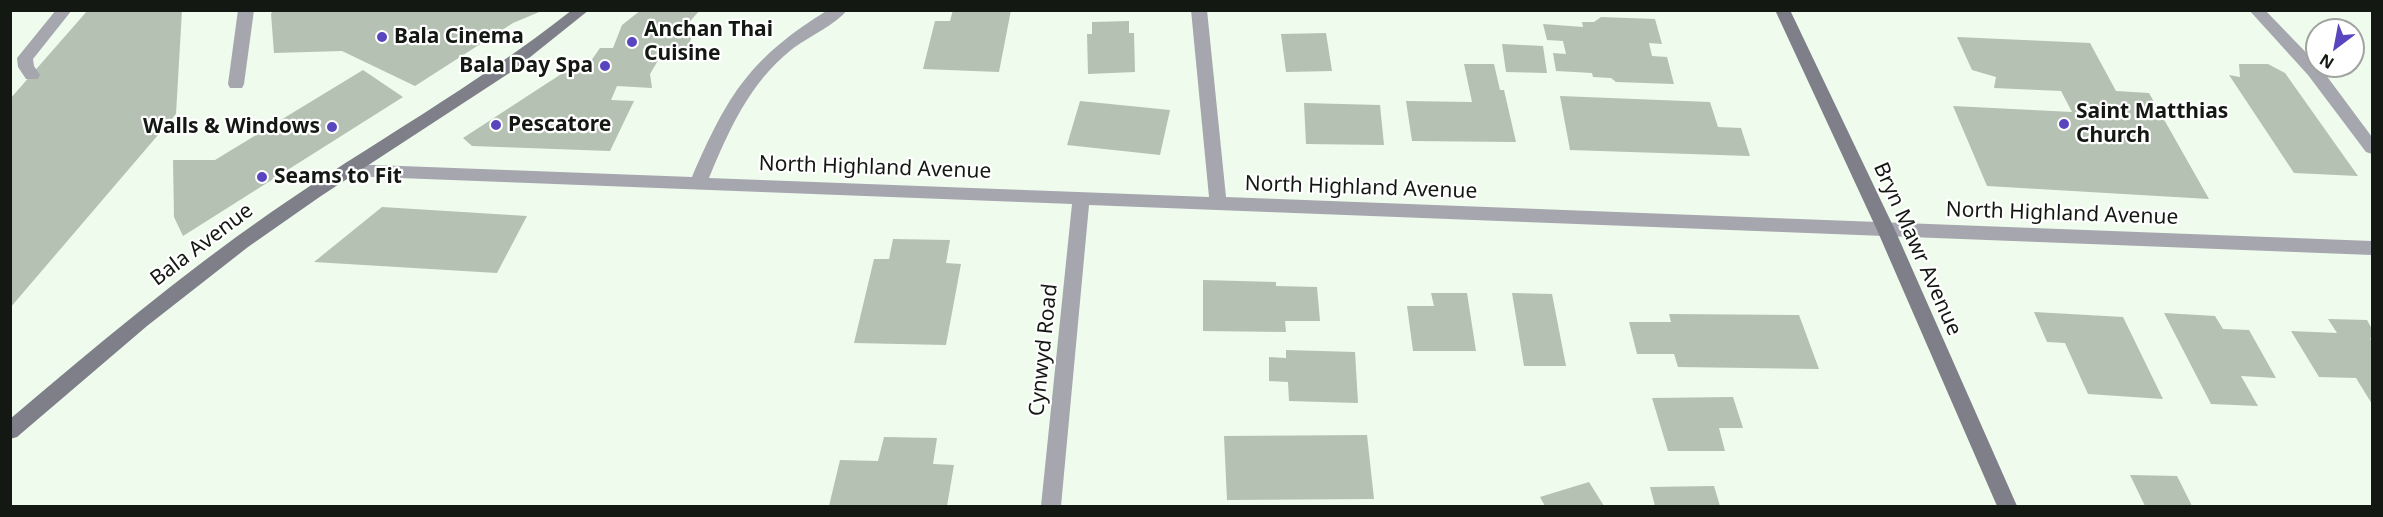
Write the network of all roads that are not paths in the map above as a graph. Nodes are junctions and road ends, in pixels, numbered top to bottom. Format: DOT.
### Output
graph roads {
  1 [pos="64,10"];
  2 [pos="246,10"];
  3 [pos="582,10"];
  4 [pos="840,10"];
  5 [pos="1200,10"];
  6 [pos="1782,10"];
  7 [pos="2256,10"];
  8 [pos="33,75"];
  9 [pos="236,84"];
  10 [pos="2373,148"];
  11 [pos="348,170"];
  12 [pos="698,184"];
  13 [pos="1081,198"];
  14 [pos="1218,204"];
  15 [pos="1886,230"];
  16 [pos="2373,248"];
  17 [pos="10,431"];
  18 [pos="1051,507"];
  19 [pos="2007,507"];
  1 -- 8 [label="street"];
  2 -- 9 [label="street"];
  3 -- 11 [label="street, Bala Avenue"];
  4 -- 12 [label="street"];
  5 -- 14 [label="street"];
  6 -- 15 [label="street, Bryn Mawr Avenue"];
  7 -- 10 [label="street"];
  11 -- 12 [label="street, North Highland Avenue"];
  11 -- 17 [label="street, Bala Avenue"];
  12 -- 13 [label="street, North Highland Avenue"];
  13 -- 14 [label="street, North Highland Avenue"];
  13 -- 18 [label="street, Cynwyd Road"];
  14 -- 15 [label="street, North Highland Avenue"];
  15 -- 16 [label="street, North Highland Avenue"];
  15 -- 19 [label="street, Bryn Mawr Avenue"];
}
